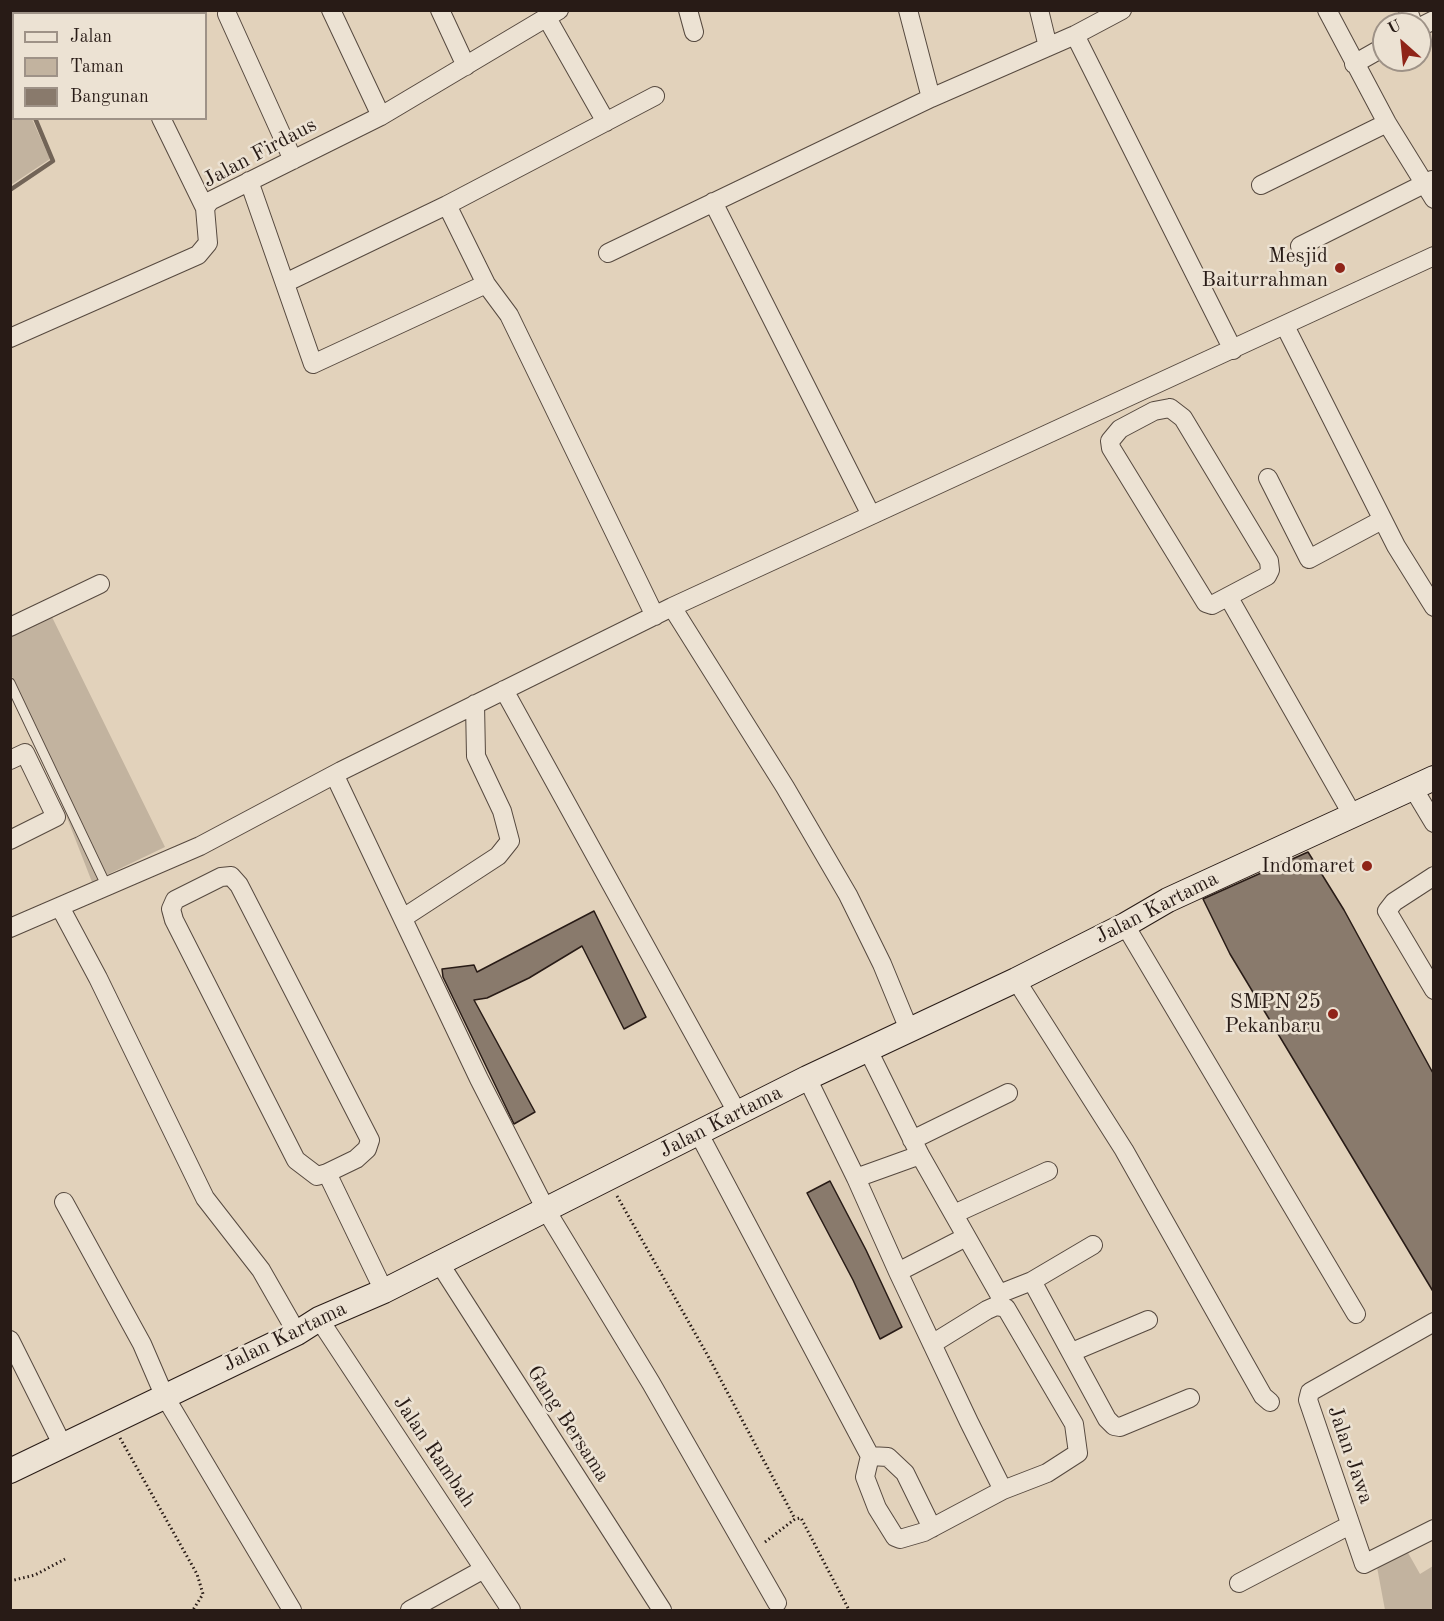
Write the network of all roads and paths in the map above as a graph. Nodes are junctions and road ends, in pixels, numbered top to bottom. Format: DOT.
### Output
graph roads {
  1 [pos="331,10"];
  2 [pos="440,10"];
  3 [pos="688,10"];
  4 [pos="908,10"];
  5 [pos="1039,10"];
  6 [pos="1122,10"];
  7 [pos="1327,10"];
  8 [pos="227,14"];
  9 [pos="553,14"];
  10 [pos="694,32"];
  11 [pos="1075,35"];
  12 [pos="1048,47"];
  13 [pos="1372,54"];
  14 [pos="1354,64"];
  15 [pos="466,66"];
  16 [pos="655,96"];
  17 [pos="931,98"];
  18 [pos="381,116"];
  19 [pos="162,120"];
  20 [pos="606,122"];
  21 [pos="1387,123"];
  22 [pos="293,160"];
  23 [pos="249,181"];
  24 [pos="1260,185"];
  25 [pos="1430,188"];
  26 [pos="713,202"];
  27 [pos="447,205"];
  28 [pos="205,208"];
  29 [pos="1300,246"];
  30 [pos="608,253"];
  31 [pos="1434,256"];
  32 [pos="285,283"];
  33 [pos="486,284"];
  34 [pos="1285,326"];
  35 [pos="10,338"];
  36 [pos="1233,350"];
  37 [pos="1268,478"];
  38 [pos="871,515"];
  39 [pos="1382,520"];
  40 [pos="100,584"];
  41 [pos="1229,598"];
  42 [pos="1434,607"];
  43 [pos="672,608"];
  44 [pos="655,616"];
  45 [pos="10,627"];
  46 [pos="10,683"];
  47 [pos="504,690"];
  48 [pos="475,704"];
  49 [pos="10,760"];
  50 [pos="335,776"];
  51 [pos="1423,782"];
  52 [pos="1352,814"];
  53 [pos="1434,823"];
  54 [pos="10,840"];
  55 [pos="1434,876"];
  56 [pos="107,887"];
  57 [pos="60,907"];
  58 [pos="403,918"];
  59 [pos="12,922"];
  60 [pos="1125,925"];
  61 [pos="1016,980"];
  62 [pos="1434,990"];
  63 [pos="910,1032"];
  64 [pos="868,1050"];
  65 [pos="807,1078"];
  66 [pos="1008,1093"];
  67 [pos="738,1113"];
  68 [pos="699,1134"];
  69 [pos="916,1147"];
  70 [pos="1048,1172"];
  71 [pos="327,1173"];
  72 [pos="856,1178"];
  73 [pos="607,1179"];
  74 [pos="64,1202"];
  75 [pos="546,1210"];
  76 [pos="954,1214"];
  77 [pos="966,1237"];
  78 [pos="1093,1245"];
  79 [pos="438,1261"];
  80 [pos="898,1272"];
  81 [pos="1032,1281"];
  82 [pos="384,1291"];
  83 [pos="1356,1314"];
  84 [pos="319,1319"];
  85 [pos="1148,1320"];
  86 [pos="1434,1322"];
  87 [pos="297,1333"];
  88 [pos="10,1340"];
  89 [pos="932,1344"];
  90 [pos="1072,1352"];
  91 [pos="164,1395"];
  92 [pos="1190,1398"];
  93 [pos="1270,1402"];
  94 [pos="111,1421"];
  95 [pos="62,1444"];
  96 [pos="870,1456"];
  97 [pos="10,1471"];
  98 [pos="1003,1490"];
  99 [pos="795,1519"];
  100 [pos="1350,1525"];
  101 [pos="932,1528"];
  102 [pos="1434,1529"];
  103 [pos="765,1542"];
  104 [pos="65,1559"];
  105 [pos="484,1569"];
  106 [pos="10,1581"];
  107 [pos="1239,1583"];
  108 [pos="777,1603"];
  109 [pos="193,1611"];
  110 [pos="292,1611"];
  111 [pos="410,1611"];
  112 [pos="512,1611"];
  113 [pos="662,1611"];
  114 [pos="849,1611"];
  1 -- 18 [label="street"];
  2 -- 15 [label="street"];
  3 -- 10 [label="street"];
  4 -- 17 [label="street"];
  5 -- 12 [label="street"];
  6 -- 11 [label="street"];
  7 -- 14 [label="street"];
  8 -- 22 [label="street"];
  9 -- 15 [label="street, Jalan Firdaus"];
  9 -- 20 [label="street"];
  11 -- 12 [label="street"];
  11 -- 36 [label="street"];
  12 -- 17 [label="street"];
  13 -- 14 [label="street"];
  14 -- 21 [label="street"];
  15 -- 18 [label="street, Jalan Firdaus"];
  16 -- 20 [label="street"];
  17 -- 26 [label="street"];
  18 -- 22 [label="street, Jalan Firdaus"];
  19 -- 28 [label="street"];
  20 -- 27 [label="street"];
  21 -- 24 [label="street"];
  21 -- 25 [label="street"];
  22 -- 23 [label="street, Jalan Firdaus"];
  23 -- 28 [label="street, Jalan Firdaus"];
  23 -- 32 [label="street"];
  25 -- 29 [label="street"];
  26 -- 30 [label="street"];
  26 -- 38 [label="street"];
  27 -- 32 [label="street"];
  27 -- 33 [label="street"];
  28 -- 35 [label="street, Jalan Firdaus"];
  31 -- 34 [label="street"];
  32 -- 33 [label="street"];
  33 -- 44 [label="street"];
  34 -- 36 [label="street"];
  34 -- 39 [label="street"];
  36 -- 38 [label="street"];
  37 -- 39 [label="street"];
  38 -- 43 [label="street"];
  39 -- 42 [label="street"];
  40 -- 45 [label="street"];
  41 -- 41 [label="street"];
  41 -- 52 [label="street"];
  43 -- 44 [label="street"];
  43 -- 63 [label="street"];
  44 -- 47 [label="street"];
  46 -- 56 [label="lane"];
  47 -- 48 [label="street"];
  47 -- 67 [label="street"];
  48 -- 50 [label="street"];
  48 -- 58 [label="street"];
  49 -- 54 [label="street"];
  50 -- 56 [label="street"];
  50 -- 58 [label="street"];
  51 -- 52 [label="main road, Jalan Kartama"];
  51 -- 53 [label="street"];
  52 -- 60 [label="main road, Jalan Kartama"];
  55 -- 62 [label="street"];
  56 -- 57 [label="street"];
  57 -- 59 [label="street"];
  57 -- 87 [label="street"];
  58 -- 75 [label="street"];
  60 -- 61 [label="main road, Jalan Kartama"];
  60 -- 83 [label="street"];
  61 -- 63 [label="main road, Jalan Kartama"];
  61 -- 93 [label="street"];
  63 -- 64 [label="main road, Jalan Kartama"];
  64 -- 65 [label="main road, Jalan Kartama"];
  64 -- 69 [label="street"];
  65 -- 67 [label="main road, Jalan Kartama"];
  65 -- 72 [label="street"];
  66 -- 69 [label="street"];
  67 -- 68 [label="main road, Jalan Kartama"];
  68 -- 73 [label="main road, Jalan Kartama"];
  68 -- 96 [label="street"];
  69 -- 72 [label="street"];
  69 -- 76 [label="street"];
  70 -- 76 [label="street"];
  71 -- 71 [label="street"];
  71 -- 82 [label="street"];
  72 -- 80 [label="street"];
  73 -- 75 [label="main road, Jalan Kartama"];
  73 -- 99 [label="path"];
  74 -- 91 [label="street"];
  75 -- 79 [label="main road, Jalan Kartama"];
  75 -- 108 [label="street"];
  76 -- 77 [label="street"];
  77 -- 80 [label="street"];
  77 -- 81 [label="street"];
  78 -- 81 [label="street"];
  79 -- 82 [label="main road, Jalan Kartama"];
  79 -- 113 [label="street, Gang Bersama"];
  80 -- 89 [label="street"];
  81 -- 90 [label="street"];
  82 -- 84 [label="main road, Jalan Kartama"];
  84 -- 87 [label="main road, Jalan Kartama"];
  84 -- 105 [label="street, Jalan Rambah"];
  85 -- 90 [label="street"];
  86 -- 100 [label="street, Jalan Jawa"];
  87 -- 91 [label="main road, Jalan Kartama"];
  88 -- 95 [label="street"];
  89 -- 98 [label="street"];
  89 -- 98 [label="street"];
  90 -- 92 [label="street"];
  91 -- 94 [label="main road, Jalan Kartama"];
  91 -- 110 [label="street"];
  94 -- 95 [label="main road, Jalan Kartama"];
  94 -- 109 [label="path"];
  95 -- 97 [label="main road, Jalan Kartama"];
  96 -- 101 [label="street"];
  96 -- 101 [label="street"];
  98 -- 101 [label="street"];
  99 -- 103 [label="path"];
  99 -- 114 [label="path"];
  100 -- 102 [label="street, Jalan Jawa"];
  100 -- 107 [label="street"];
  104 -- 106 [label="path"];
  105 -- 111 [label="street"];
  105 -- 112 [label="street, Jalan Rambah"];
}
